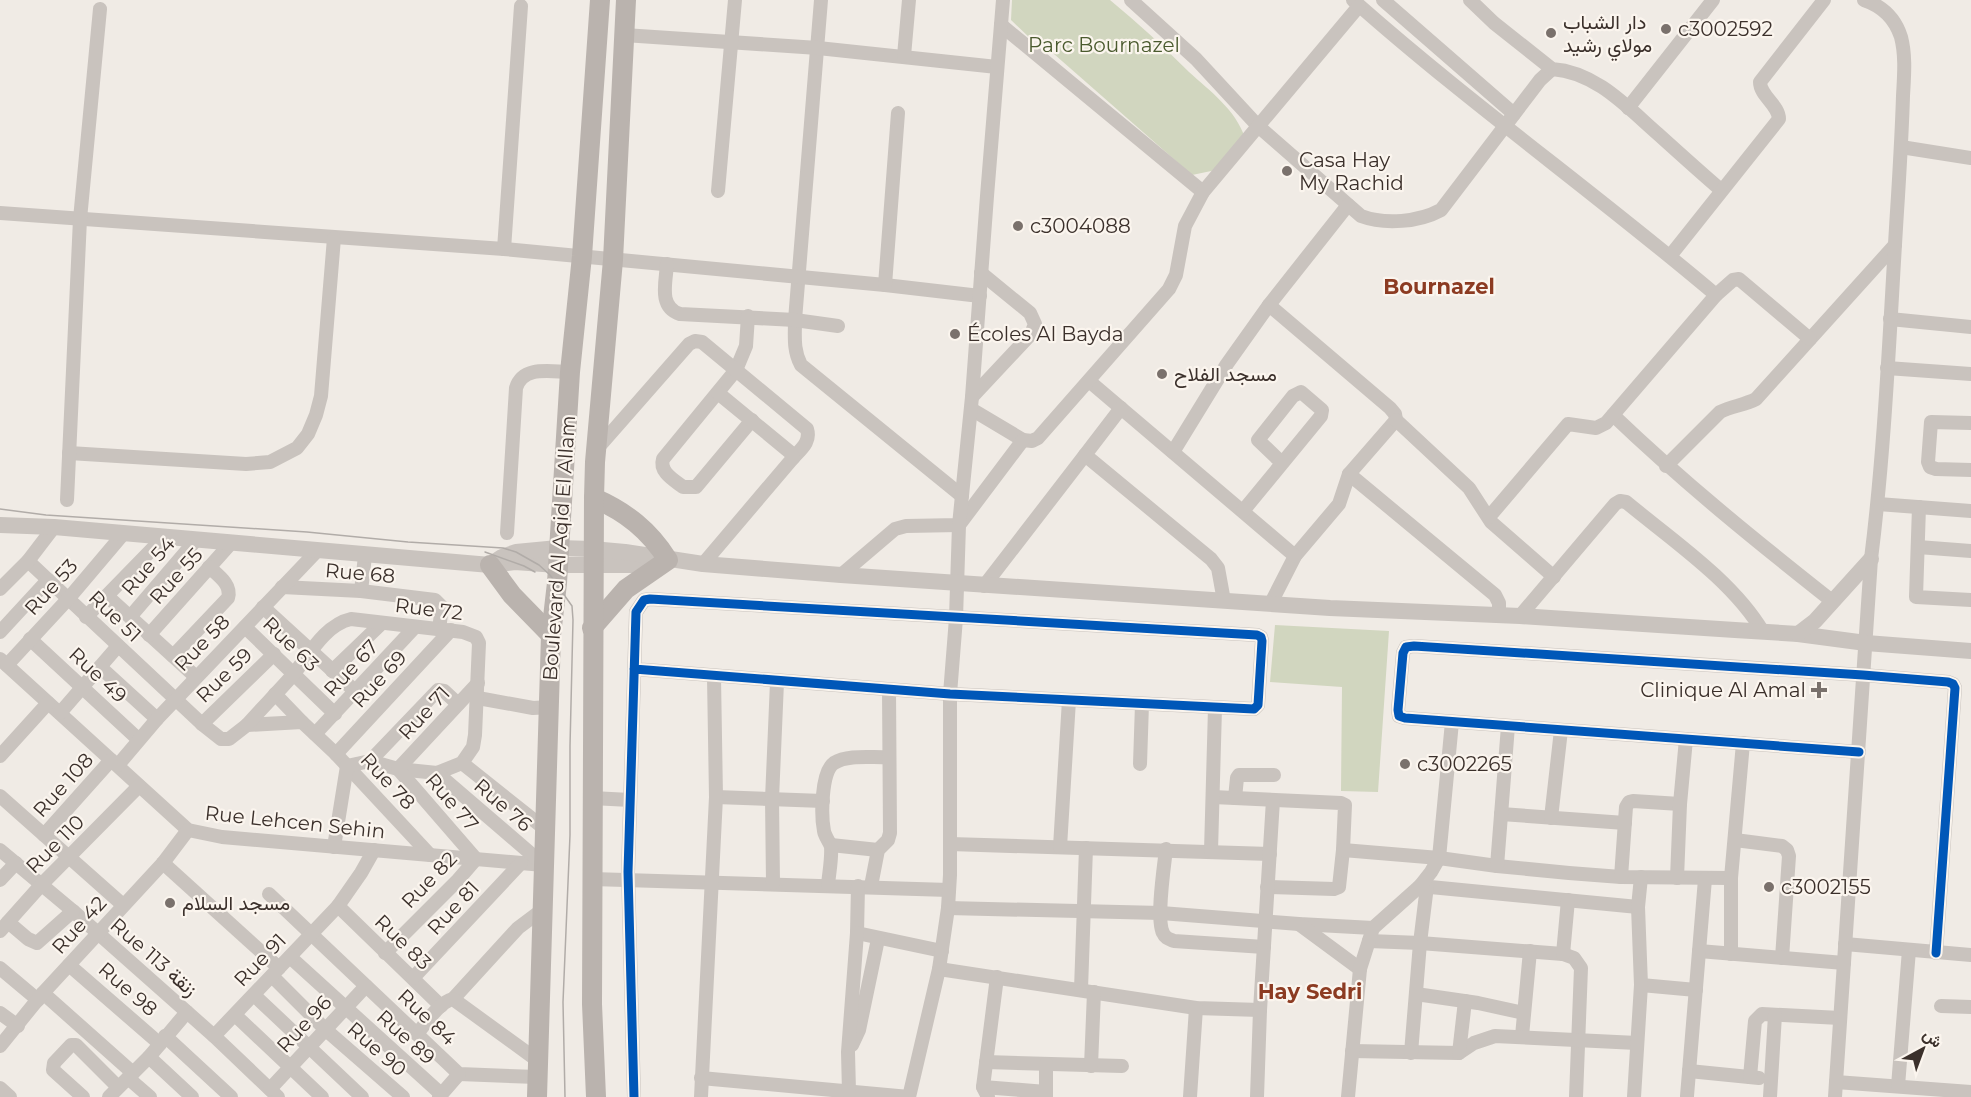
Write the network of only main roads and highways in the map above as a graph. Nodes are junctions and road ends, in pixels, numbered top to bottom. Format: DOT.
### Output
graph roads {
  1 [pos="600,0"];
  2 [pos="626,0"];
  3 [pos="594,498"];
  4 [pos="490,565"];
  5 [pos="592,628"];
  6 [pos="551,635"];
  7 [pos="537,1078"];
  8 [pos="596,1097"];
  1 -- 6 [label="main road, Boulevard Al Aqid El Allam"];
  2 -- 3 [label="main road, Boulevard Al Aqid El Allam"];
  3 -- 5 [label="main road, Boulevard Al Aqid El Allam"];
  3 -- 5 [label="main road"];
  4 -- 6 [label="main road"];
  5 -- 8 [label="main road, Boulevard Al Aqid El Allam"];
  6 -- 7 [label="main road, Boulevard Al Aqid El Allam"];
}
